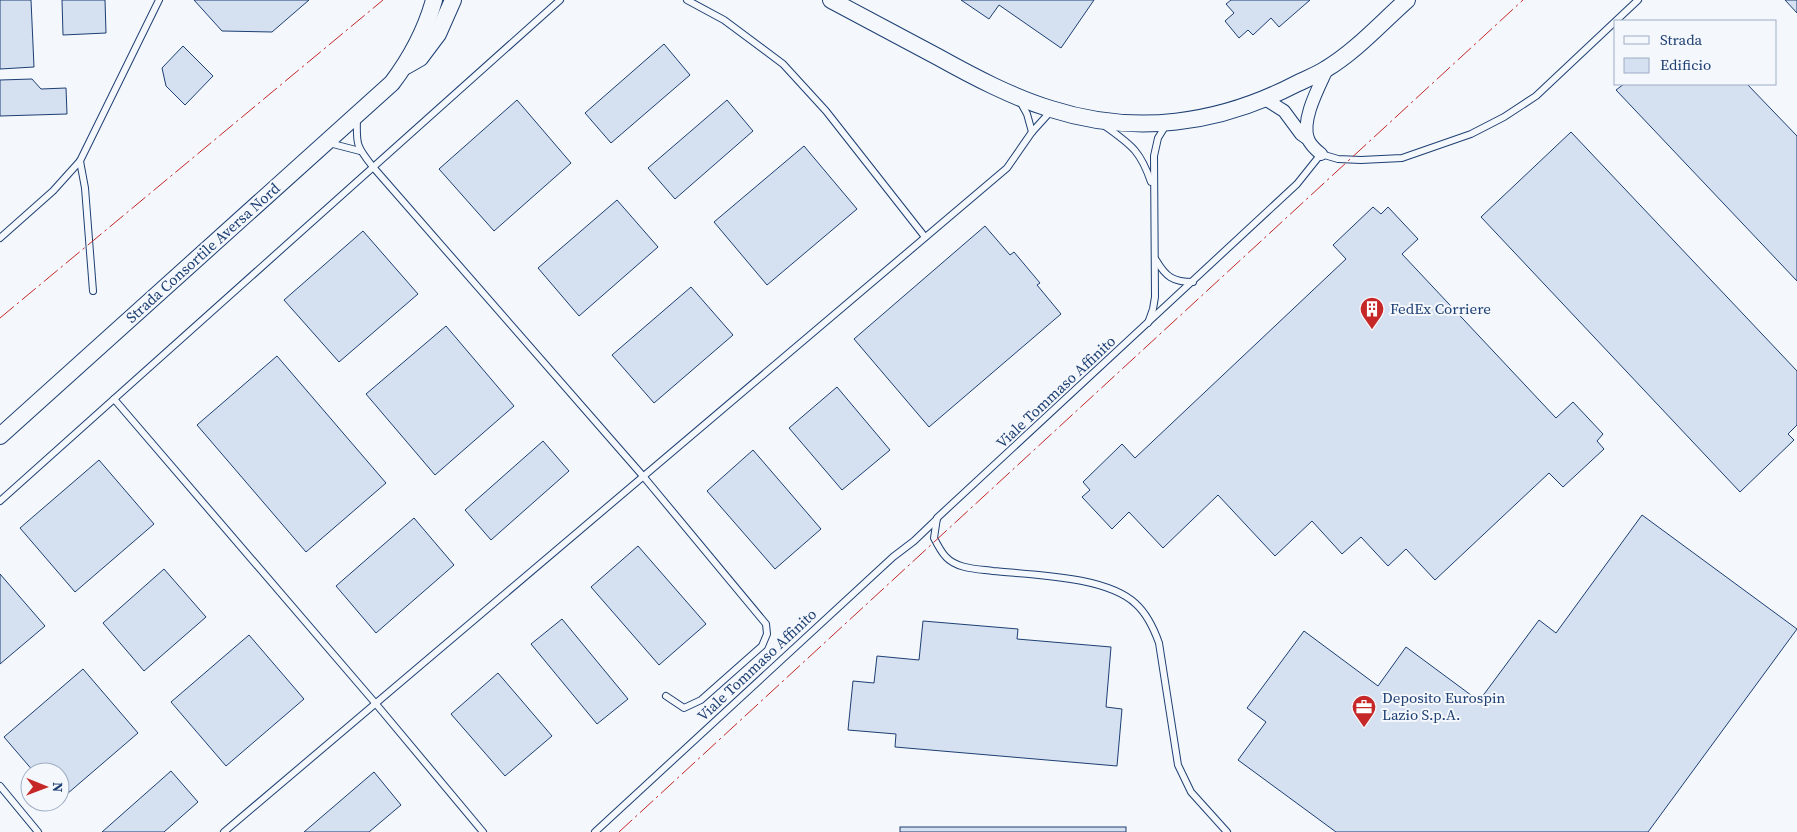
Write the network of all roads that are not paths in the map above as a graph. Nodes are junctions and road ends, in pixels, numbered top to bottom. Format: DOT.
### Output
graph roads {
  1 [pos="158,0"];
  2 [pos="434,0"];
  3 [pos="453,0"];
  4 [pos="560,0"];
  5 [pos="687,0"];
  6 [pos="831,0"];
  7 [pos="1407,0"];
  8 [pos="1638,0"];
  9 [pos="1617,20"];
  10 [pos="1614,23"];
  11 [pos="404,67"];
  12 [pos="1327,68"];
  13 [pos="1017,96"];
  14 [pos="1265,100"];
  15 [pos="1052,110"];
  16 [pos="357,114"];
  17 [pos="1097,120"];
  18 [pos="1166,124"];
  19 [pos="1032,132"];
  20 [pos="1308,139"];
  21 [pos="325,143"];
  22 [pos="360,151"];
  23 [pos="1321,154"];
  24 [pos="80,161"];
  25 [pos="373,167"];
  26 [pos="1153,188"];
  27 [pos="925,237"];
  28 [pos="0,238"];
  29 [pos="1156,258"];
  30 [pos="1194,282"];
  31 [pos="93,291"];
  32 [pos="1147,325"];
  33 [pos="114,399"];
  34 [pos="0,436"];
  35 [pos="643,476"];
  36 [pos="0,501"];
  37 [pos="937,518"];
  38 [pos="666,696"];
  39 [pos="376,704"];
  40 [pos="0,786"];
  41 [pos="38,832"];
  42 [pos="224,832"];
  43 [pos="484,832"];
  44 [pos="595,832"];
  45 [pos="1227,832"];
  1 -- 24 [label="lane"];
  2 -- 11 [label="street, Strada Consortile Aversa Nord"];
  3 -- 11 [label="street, Strada Consortile Aversa Nord"];
  4 -- 25 [label="lane"];
  5 -- 27 [label="lane"];
  6 -- 13 [label="street"];
  7 -- 12 [label="street"];
  8 -- 9 [label="lane"];
  10 -- 23 [label="lane"];
  11 -- 16 [label="street, Strada Consortile Aversa Nord"];
  12 -- 14 [label="street"];
  12 -- 20 [label="street"];
  13 -- 15 [label="street"];
  13 -- 19 [label="lane"];
  14 -- 18 [label="street"];
  14 -- 20 [label="street"];
  15 -- 17 [label="street"];
  15 -- 19 [label="lane"];
  16 -- 21 [label="street, Strada Consortile Aversa Nord"];
  16 -- 22 [label="lane"];
  17 -- 18 [label="street"];
  17 -- 26 [label="lane"];
  18 -- 26 [label="lane"];
  19 -- 27 [label="lane"];
  20 -- 23 [label="street"];
  21 -- 22 [label="lane"];
  21 -- 34 [label="street, Strada Consortile Aversa Nord"];
  22 -- 25 [label="lane"];
  23 -- 30 [label="lane, Viale Tommaso Affinito"];
  24 -- 28 [label="lane"];
  24 -- 31 [label="lane"];
  25 -- 33 [label="lane"];
  25 -- 35 [label="lane"];
  26 -- 29 [label="lane"];
  27 -- 35 [label="lane"];
  29 -- 30 [label="lane"];
  29 -- 32 [label="lane"];
  30 -- 32 [label="lane, Viale Tommaso Affinito"];
  32 -- 37 [label="lane, Viale Tommaso Affinito"];
  33 -- 36 [label="lane"];
  33 -- 39 [label="lane"];
  35 -- 38 [label="lane"];
  35 -- 39 [label="lane"];
  37 -- 44 [label="lane, Viale Tommaso Affinito"];
  37 -- 45 [label="lane"];
  39 -- 42 [label="lane"];
  39 -- 43 [label="lane"];
  40 -- 41 [label="lane"];
}
